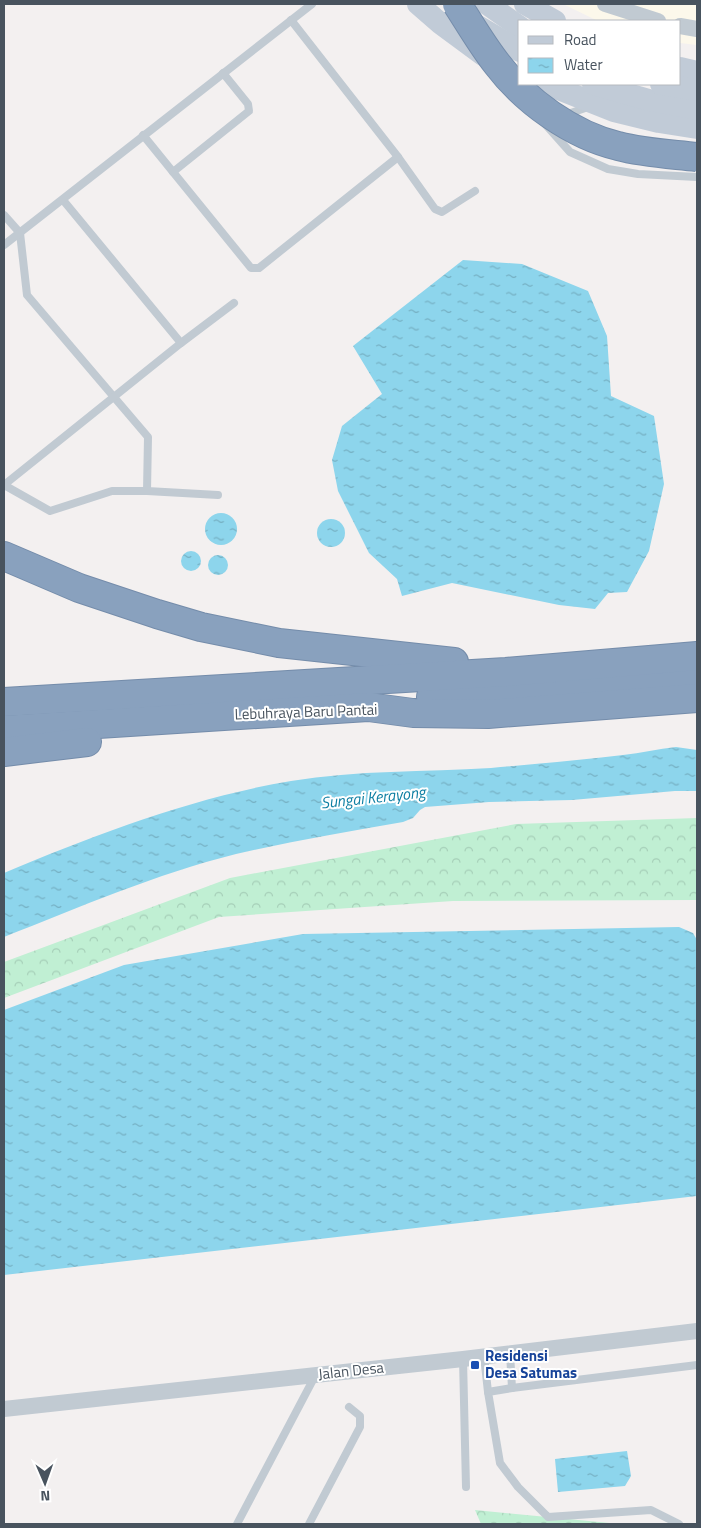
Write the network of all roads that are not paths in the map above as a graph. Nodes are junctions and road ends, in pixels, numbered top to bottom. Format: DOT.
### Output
graph roads {
  1 [pos="312,4"];
  2 [pos="418,4"];
  3 [pos="446,4"];
  4 [pos="457,4"];
  5 [pos="487,4"];
  6 [pos="525,4"];
  7 [pos="605,4"];
  8 [pos="622,6"];
  9 [pos="291,20"];
  10 [pos="553,20"];
  11 [pos="656,20"];
  12 [pos="681,26"];
  13 [pos="518,27"];
  14 [pos="697,29"];
  15 [pos="518,51"];
  16 [pos="483,55"];
  17 [pos="681,68"];
  18 [pos="518,71"];
  19 [pos="697,72"];
  20 [pos="223,73"];
  21 [pos="549,85"];
  22 [pos="596,85"];
  23 [pos="667,85"];
  24 [pos="697,90"];
  25 [pos="697,109"];
  26 [pos="614,111"];
  27 [pos="535,113"];
  28 [pos="541,120"];
  29 [pos="697,128"];
  30 [pos="143,136"];
  31 [pos="561,142"];
  32 [pos="697,157"];
  33 [pos="398,158"];
  34 [pos="173,172"];
  35 [pos="697,177"];
  36 [pos="475,191"];
  37 [pos="63,200"];
  38 [pos="4,215"];
  39 [pos="20,233"];
  40 [pos="4,245"];
  41 [pos="234,302"];
  42 [pos="181,343"];
  43 [pos="114,397"];
  44 [pos="4,485"];
  45 [pos="147,491"];
  46 [pos="218,494"];
  47 [pos="4,556"];
  48 [pos="697,656"];
  49 [pos="506,672"];
  50 [pos="697,678"];
  51 [pos="697,698"];
  52 [pos="4,702"];
  53 [pos="368,707"];
  54 [pos="192,717"];
  55 [pos="4,730"];
  56 [pos="4,752"];
  57 [pos="697,1331"];
  58 [pos="510,1353"];
  59 [pos="484,1356"];
  60 [pos="463,1359"];
  61 [pos="697,1365"];
  62 [pos="316,1374"];
  63 [pos="512,1388"];
  64 [pos="488,1392"];
  65 [pos="349,1407"];
  66 [pos="4,1409"];
  67 [pos="466,1487"];
  68 [pos="236,1524"];
  69 [pos="308,1524"];
  70 [pos="679,1524"];
  1 -- 9 [label="lane"];
  2 -- 16 [label="main road"];
  3 -- 15 [label="main road, bridge"];
  4 -- 32 [label="highway, bridge"];
  5 -- 13 [label="main road"];
  6 -- 10 [label="main road"];
  7 -- 8 [label="street"];
  8 -- 11 [label="street"];
  9 -- 20 [label="lane"];
  9 -- 33 [label="lane"];
  12 -- 14 [label="street"];
  16 -- 18 [label="main road"];
  16 -- 27 [label="lane"];
  17 -- 19 [label="main road"];
  20 -- 30 [label="lane"];
  20 -- 34 [label="lane"];
  21 -- 26 [label="main road"];
  22 -- 25 [label="main road"];
  23 -- 24 [label="main road"];
  26 -- 29 [label="main road"];
  26 -- 31 [label="lane"];
  28 -- 31 [label="lane"];
  30 -- 34 [label="lane"];
  30 -- 37 [label="lane"];
  31 -- 35 [label="lane"];
  33 -- 34 [label="lane"];
  33 -- 36 [label="lane"];
  37 -- 39 [label="lane"];
  37 -- 42 [label="lane"];
  38 -- 39 [label="lane"];
  39 -- 40 [label="lane"];
  39 -- 43 [label="lane"];
  41 -- 42 [label="lane"];
  42 -- 43 [label="lane"];
  43 -- 44 [label="lane"];
  43 -- 45 [label="lane"];
  44 -- 45 [label="lane"];
  45 -- 46 [label="lane"];
  47 -- 49 [label="highway"];
  48 -- 49 [label="highway"];
  49 -- 52 [label="highway"];
  50 -- 53 [label="highway"];
  51 -- 53 [label="highway, Lebuhraya Baru Pantai"];
  53 -- 54 [label="highway, Lebuhraya Baru Pantai"];
  54 -- 55 [label="highway, Lebuhraya Baru Pantai"];
  54 -- 56 [label="highway"];
  57 -- 58 [label="street, Jalan Desa"];
  58 -- 59 [label="street, Jalan Desa"];
  58 -- 63 [label="lane"];
  59 -- 60 [label="street, Jalan Desa"];
  59 -- 64 [label="lane"];
  60 -- 62 [label="street, Jalan Desa"];
  60 -- 67 [label="lane"];
  61 -- 63 [label="lane"];
  62 -- 66 [label="street, Jalan Desa"];
  62 -- 68 [label="lane"];
  63 -- 64 [label="lane"];
  64 -- 70 [label="lane"];
  65 -- 69 [label="lane"];
}
